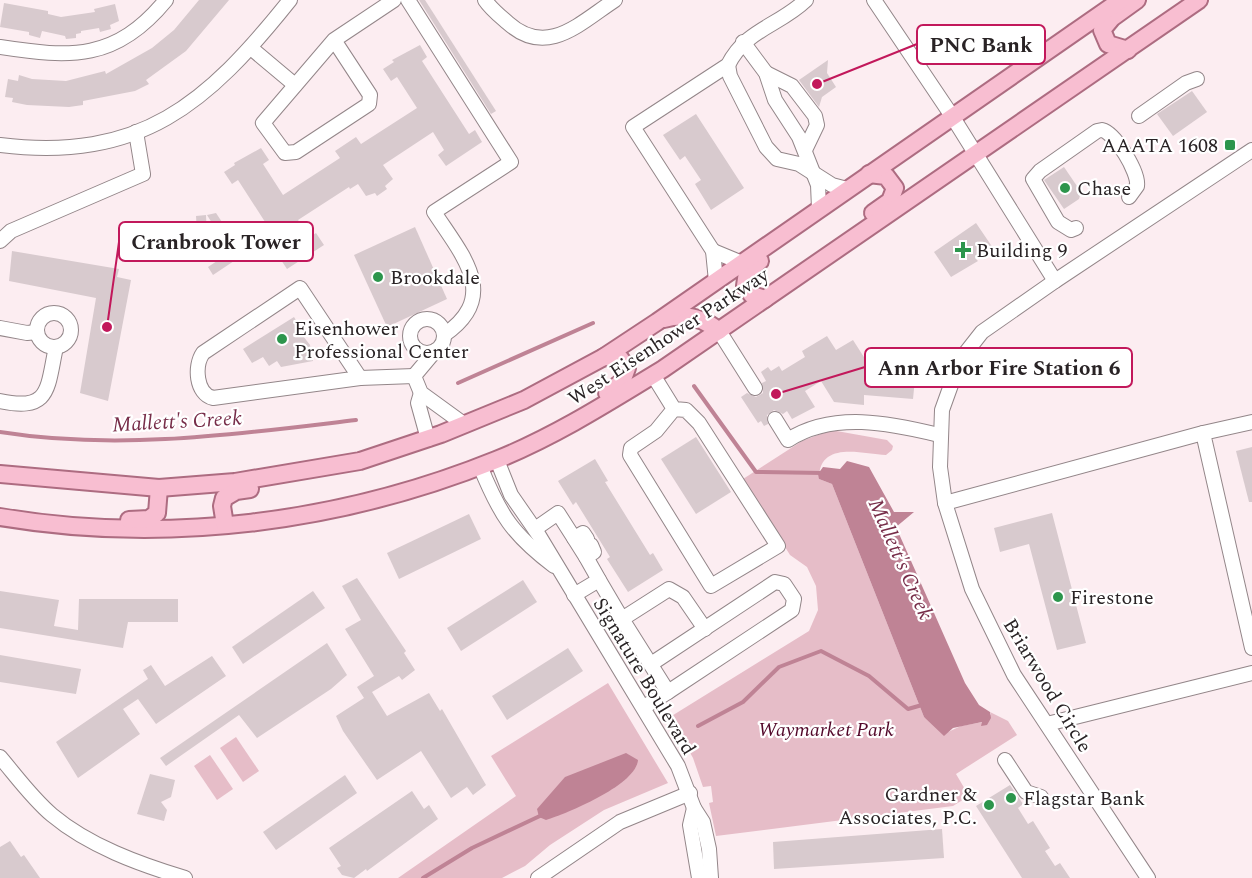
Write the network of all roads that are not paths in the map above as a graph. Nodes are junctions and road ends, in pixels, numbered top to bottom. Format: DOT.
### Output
graph roads {
  1 [pos="166,0"];
  2 [pos="290,0"];
  3 [pos="394,0"];
  4 [pos="408,0"];
  5 [pos="485,0"];
  6 [pos="615,0"];
  7 [pos="807,0"];
  8 [pos="874,0"];
  9 [pos="1121,0"];
  10 [pos="1137,0"];
  11 [pos="1185,0"];
  12 [pos="1199,0"];
  13 [pos="1175,17"];
  14 [pos="334,40"];
  15 [pos="743,42"];
  16 [pos="0,47"];
  17 [pos="251,48"];
  18 [pos="1128,50"];
  19 [pos="728,65"];
  20 [pos="766,73"];
  21 [pos="1197,79"];
  22 [pos="295,85"];
  23 [pos="952,116"];
  24 [pos="1139,116"];
  25 [pos="136,132"];
  26 [pos="0,145"];
  27 [pos="805,150"];
  28 [pos="1252,150"];
  29 [pos="977,155"];
  30 [pos="811,171"];
  31 [pos="869,174"];
  32 [pos="847,189"];
  33 [pos="1129,197"];
  34 [pos="819,208"];
  35 [pos="1076,228"];
  36 [pos="0,241"];
  37 [pos="713,251"];
  38 [pos="742,263"];
  39 [pos="716,281"];
  40 [pos="1054,281"];
  41 [pos="781,289"];
  42 [pos="765,299"];
  43 [pos="657,322"];
  44 [pos="0,328"];
  45 [pos="719,331"];
  46 [pos="37,332"];
  47 [pos="444,334"];
  48 [pos="56,347"];
  49 [pos="435,351"];
  50 [pos="604,357"];
  51 [pos="653,375"];
  52 [pos="414,376"];
  53 [pos="360,378"];
  54 [pos="755,388"];
  55 [pos="421,393"];
  56 [pos="0,401"];
  57 [pos="674,409"];
  58 [pos="775,419"];
  59 [pos="1252,422"];
  60 [pos="465,425"];
  61 [pos="1203,433"];
  62 [pos="939,435"];
  63 [pos="428,439"];
  64 [pos="504,457"];
  65 [pos="360,460"];
  66 [pos="480,466"];
  67 [pos="0,474"];
  68 [pos="159,488"];
  69 [pos="945,503"];
  70 [pos="4,518"];
  71 [pos="225,525"];
  72 [pos="535,530"];
  73 [pos="556,567"];
  74 [pos="599,580"];
  75 [pos="574,595"];
  76 [pos="622,618"];
  77 [pos="705,629"];
  78 [pos="1252,648"];
  79 [pos="651,664"];
  80 [pos="1252,673"];
  81 [pos="668,692"];
  82 [pos="644,707"];
  83 [pos="1047,724"];
  84 [pos="0,757"];
  85 [pos="1005,760"];
  86 [pos="690,793"];
  87 [pos="1041,797"];
  88 [pos="694,808"];
  89 [pos="185,878"];
  90 [pos="538,878"];
  91 [pos="699,878"];
  92 [pos="711,878"];
  93 [pos="1148,878"];
  1 -- 16 [label="street"];
  2 -- 17 [label="street"];
  3 -- 14 [label="street"];
  4 -- 47 [label="street"];
  5 -- 6 [label="street"];
  7 -- 15 [label="street"];
  8 -- 23 [label="street"];
  9 -- 23 [label="main road, West Eisenhower Parkway"];
  10 -- 18 [label="main road"];
  11 -- 13 [label="main road"];
  12 -- 13 [label="main road, West Eisenhower Parkway"];
  13 -- 18 [label="main road, West Eisenhower Parkway"];
  14 -- 22 [label="street"];
  14 -- 22 [label="street"];
  15 -- 19 [label="street"];
  15 -- 20 [label="street"];
  17 -- 22 [label="street"];
  17 -- 25 [label="street"];
  18 -- 29 [label="main road, West Eisenhower Parkway"];
  19 -- 30 [label="street"];
  19 -- 37 [label="street"];
  20 -- 27 [label="street"];
  20 -- 27 [label="street"];
  21 -- 24 [label="street"];
  23 -- 29 [label="street"];
  23 -- 31 [label="main road, West Eisenhower Parkway"];
  25 -- 26 [label="street"];
  25 -- 36 [label="street"];
  27 -- 30 [label="street"];
  28 -- 40 [label="street, Briarwood Circle"];
  29 -- 40 [label="street"];
  29 -- 41 [label="main road, West Eisenhower Parkway"];
  30 -- 32 [label="street"];
  30 -- 34 [label="street"];
  31 -- 32 [label="main road, West Eisenhower Parkway"];
  31 -- 41 [label="main road"];
  32 -- 34 [label="main road, West Eisenhower Parkway"];
  32 -- 42 [label="main road"];
  33 -- 35 [label="street"];
  34 -- 38 [label="main road, West Eisenhower Parkway"];
  37 -- 38 [label="street"];
  37 -- 39 [label="street"];
  38 -- 39 [label="main road, West Eisenhower Parkway"];
  39 -- 43 [label="main road, West Eisenhower Parkway"];
  40 -- 62 [label="street, Briarwood Circle"];
  41 -- 42 [label="main road, West Eisenhower Parkway"];
  42 -- 45 [label="main road, West Eisenhower Parkway"];
  43 -- 45 [label="main road"];
  43 -- 50 [label="main road, West Eisenhower Parkway"];
  44 -- 46 [label="street"];
  45 -- 51 [label="main road, West Eisenhower Parkway"];
  45 -- 54 [label="street"];
  46 -- 48 [label="street"];
  46 -- 48 [label="street"];
  47 -- 49 [label="street"];
  47 -- 49 [label="street"];
  48 -- 56 [label="street"];
  49 -- 52 [label="street"];
  50 -- 60 [label="main road, West Eisenhower Parkway"];
  50 -- 64 [label="main road"];
  51 -- 57 [label="street"];
  51 -- 64 [label="main road, West Eisenhower Parkway"];
  52 -- 53 [label="street"];
  52 -- 55 [label="street"];
  53 -- 53 [label="street"];
  55 -- 60 [label="street"];
  55 -- 63 [label="street"];
  57 -- 57 [label="street"];
  58 -- 62 [label="street"];
  59 -- 61 [label="street"];
  60 -- 63 [label="main road, West Eisenhower Parkway"];
  61 -- 69 [label="street"];
  61 -- 78 [label="street"];
  62 -- 69 [label="street, Briarwood Circle"];
  63 -- 65 [label="main road, West Eisenhower Parkway"];
  64 -- 66 [label="main road, West Eisenhower Parkway"];
  64 -- 72 [label="street, Signature Boulevard"];
  65 -- 68 [label="main road, West Eisenhower Parkway"];
  65 -- 71 [label="main road"];
  66 -- 71 [label="main road, West Eisenhower Parkway"];
  66 -- 73 [label="street, Signature Boulevard"];
  67 -- 68 [label="main road, West Eisenhower Parkway"];
  68 -- 70 [label="main road"];
  69 -- 83 [label="street, Briarwood Circle"];
  70 -- 71 [label="main road, West Eisenhower Parkway"];
  72 -- 73 [label="street, Signature Boulevard"];
  72 -- 74 [label="street"];
  73 -- 75 [label="street, Signature Boulevard"];
  74 -- 75 [label="street"];
  74 -- 76 [label="street"];
  75 -- 82 [label="street, Signature Boulevard"];
  76 -- 77 [label="street"];
  76 -- 79 [label="street"];
  77 -- 79 [label="street"];
  77 -- 81 [label="street"];
  79 -- 81 [label="street"];
  80 -- 83 [label="street"];
  81 -- 82 [label="street"];
  82 -- 86 [label="street, Signature Boulevard"];
  83 -- 93 [label="street, Briarwood Circle"];
  84 -- 89 [label="street"];
  85 -- 87 [label="street"];
  86 -- 88 [label="street, Signature Boulevard"];
  86 -- 90 [label="street"];
  88 -- 91 [label="street, Signature Boulevard"];
  88 -- 92 [label="street, Signature Boulevard"];
}
